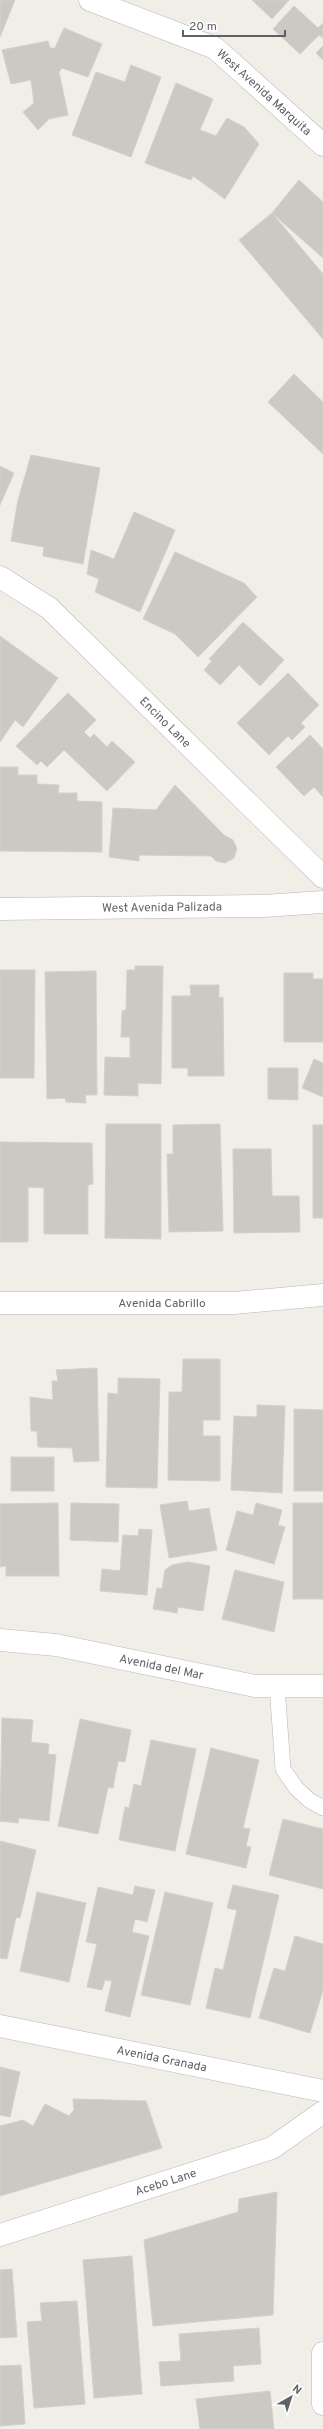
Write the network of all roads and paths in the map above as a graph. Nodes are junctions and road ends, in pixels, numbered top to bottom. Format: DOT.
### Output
graph roads {
  1 [pos="90,0"];
  2 [pos="323,145"];
  3 [pos="0,577"];
  4 [pos="323,876"];
  5 [pos="323,902"];
  6 [pos="0,909"];
  7 [pos="323,1295"];
  8 [pos="0,1303"];
  9 [pos="0,1640"];
  10 [pos="277,1686"];
  11 [pos="323,1686"];
  12 [pos="323,1808"];
  13 [pos="0,2026"];
  14 [pos="323,2091"];
  15 [pos="323,2112"];
  16 [pos="0,2234"];
  17 [pos="323,2353"];
  18 [pos="323,2404"];
  1 -- 2 [label="street, West Avenida Marquita"];
  3 -- 4 [label="street, Encino Lane"];
  5 -- 6 [label="street, West Avenida Palizada"];
  7 -- 8 [label="street, Avenida Cabrillo"];
  9 -- 10 [label="street, Avenida del Mar"];
  10 -- 11 [label="street, Avenida del Mar"];
  10 -- 12 [label="lane"];
  13 -- 14 [label="street, Avenida Granada"];
  15 -- 16 [label="street, Acebo Lane"];
  17 -- 18 [label="street"];
}
